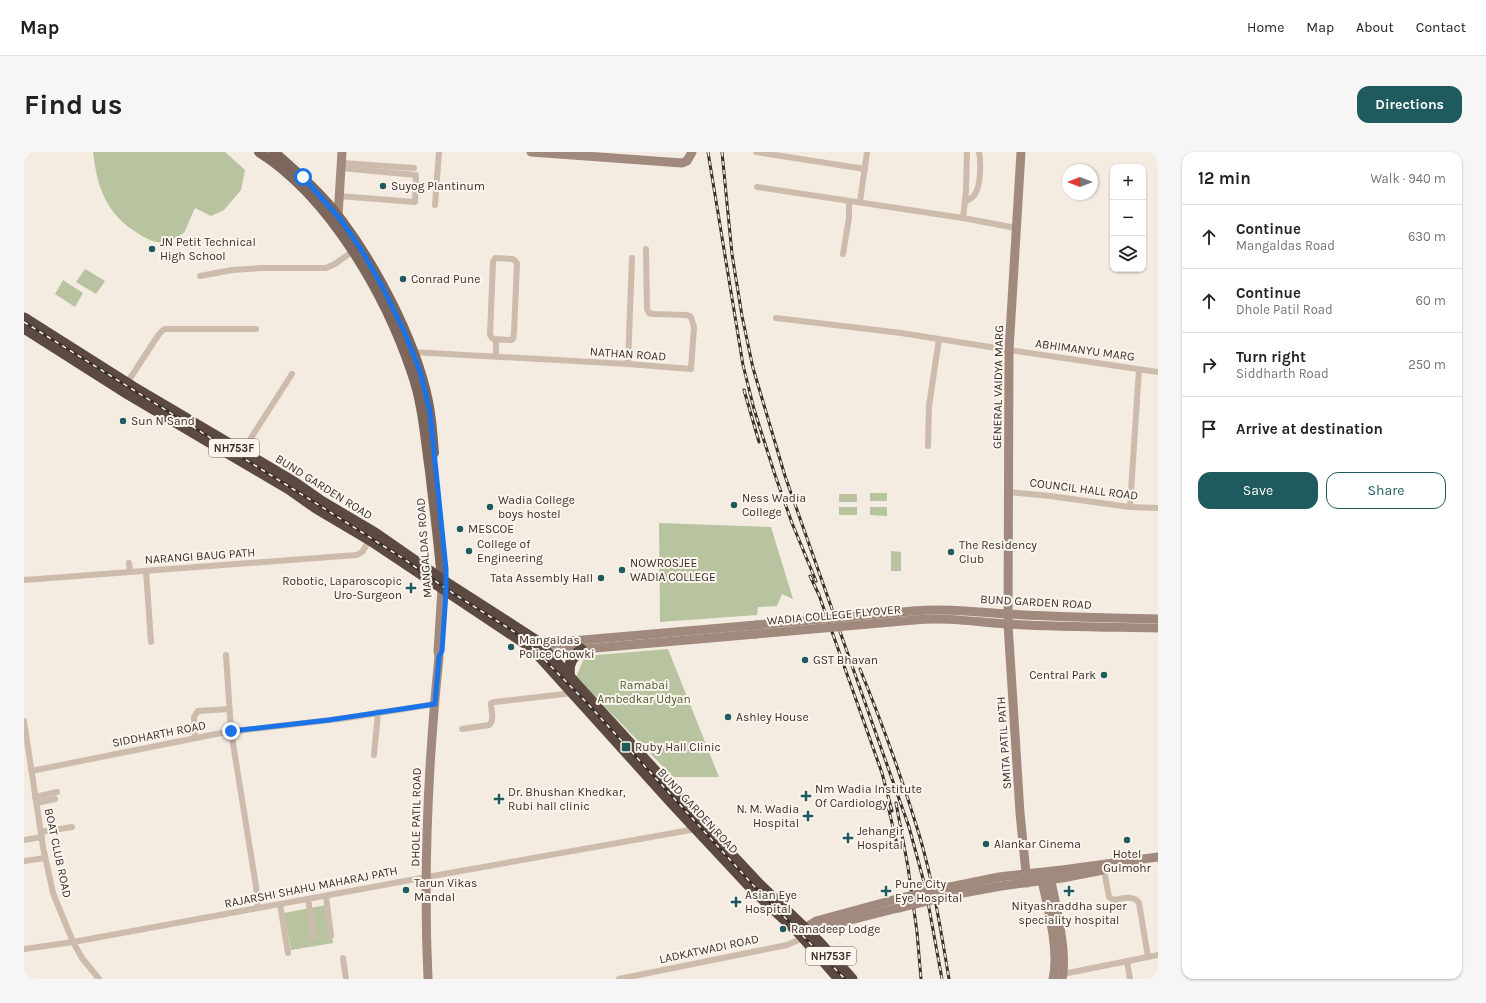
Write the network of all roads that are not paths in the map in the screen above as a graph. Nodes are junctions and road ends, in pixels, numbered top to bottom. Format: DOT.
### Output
graph roads {
  1 [pos="259,152"];
  2 [pos="274,152"];
  3 [pos="342,152"];
  4 [pos="439,152"];
  5 [pos="531,152"];
  6 [pos="692,152"];
  7 [pos="756,152"];
  8 [pos="867,152"];
  9 [pos="967,152"];
  10 [pos="979,152"];
  11 [pos="1021,152"];
  12 [pos="783,154"];
  13 [pos="341,166"];
  14 [pos="414,168"];
  15 [pos="865,169"];
  16 [pos="757,187"];
  17 [pos="339,196"];
  18 [pos="850,201"];
  19 [pos="860,202"];
  20 [pos="965,202"];
  21 [pos="435,205"];
  22 [pos="335,218"];
  23 [pos="963,218"];
  24 [pos="1016,228"];
  25 [pos="646,249"];
  26 [pos="353,251"];
  27 [pos="843,254"];
  28 [pos="632,258"];
  29 [pos="200,276"];
  30 [pos="24,318"];
  31 [pos="776,318"];
  32 [pos="24,328"];
  33 [pos="256,329"];
  34 [pos="939,339"];
  35 [pos="496,340"];
  36 [pos="1009,350"];
  37 [pos="408,353"];
  38 [pos="496,356"];
  39 [pos="628,364"];
  40 [pos="1139,369"];
  41 [pos="1158,372"];
  42 [pos="292,374"];
  43 [pos="127,383"];
  44 [pos="928,446"];
  45 [pos="242,452"];
  46 [pos="1008,492"];
  47 [pos="1130,507"];
  48 [pos="1158,508"];
  49 [pos="370,540"];
  50 [pos="130,563"];
  51 [pos="146,571"];
  52 [pos="130,572"];
  53 [pos="24,580"];
  54 [pos="444,586"];
  55 [pos="914,616"];
  56 [pos="1008,619"];
  57 [pos="1158,619"];
  58 [pos="1158,628"];
  59 [pos="756,630"];
  60 [pos="151,642"];
  61 [pos="581,649"];
  62 [pos="226,655"];
  63 [pos="544,655"];
  64 [pos="439,657"];
  65 [pos="570,678"];
  66 [pos="576,690"];
  67 [pos="435,704"];
  68 [pos="230,709"];
  69 [pos="378,712"];
  70 [pos="24,721"];
  71 [pos="462,729"];
  72 [pos="231,731"];
  73 [pos="195,737"];
  74 [pos="374,756"];
  75 [pos="31,771"];
  76 [pos="57,792"];
  77 [pos="55,799"];
  78 [pos="36,800"];
  79 [pos="72,826"];
  80 [pos="696,828"];
  81 [pos="41,835"];
  82 [pos="24,840"];
  83 [pos="1158,856"];
  84 [pos="46,858"];
  85 [pos="24,861"];
  86 [pos="1158,862"];
  87 [pos="1104,870"];
  88 [pos="1044,871"];
  89 [pos="427,876"];
  90 [pos="1026,878"];
  91 [pos="1046,881"];
  92 [pos="326,896"];
  93 [pos="308,899"];
  94 [pos="280,904"];
  95 [pos="258,908"];
  96 [pos="804,933"];
  97 [pos="331,936"];
  98 [pos="314,937"];
  99 [pos="73,942"];
  100 [pos="24,949"];
  101 [pos="288,953"];
  102 [pos="1158,955"];
  103 [pos="1148,957"];
  104 [pos="343,958"];
  105 [pos="1126,961"];
  106 [pos="1063,976"];
  107 [pos="835,977"];
  108 [pos="99,979"];
  109 [pos="346,979"];
  110 [pos="428,979"];
  111 [pos="619,979"];
  112 [pos="852,979"];
  113 [pos="1053,979"];
  114 [pos="1130,979"];
  1 -- 22 [label="main road, MANGALDAS ROAD"];
  2 -- 22 [label="main road, MANGALDAS ROAD"];
  3 -- 13 [label="main road"];
  4 -- 21 [label="street"];
  5 -- 6 [label="main road"];
  7 -- 12 [label="street"];
  8 -- 15 [label="street"];
  9 -- 20 [label="street"];
  10 -- 20 [label="street"];
  11 -- 24 [label="main road, GENERAL VAIDYA MARG"];
  12 -- 15 [label="street"];
  13 -- 14 [label="street"];
  13 -- 17 [label="main road"];
  13 -- 17 [label="street"];
  15 -- 19 [label="street"];
  16 -- 18 [label="street"];
  17 -- 22 [label="main road"];
  18 -- 19 [label="street"];
  18 -- 27 [label="street"];
  19 -- 23 [label="street"];
  20 -- 23 [label="street"];
  22 -- 26 [label="main road, MANGALDAS ROAD"];
  22 -- 37 [label="main road, MANGALDAS ROAD"];
  23 -- 24 [label="street"];
  24 -- 36 [label="main road, GENERAL VAIDYA MARG"];
  25 -- 39 [label="street, NATHAN ROAD"];
  26 -- 29 [label="street"];
  26 -- 37 [label="main road, MANGALDAS ROAD"];
  28 -- 39 [label="street"];
  30 -- 43 [label="highway, BUND GARDEN ROAD / NH753F"];
  31 -- 34 [label="street, ABHIMANYU MARG"];
  32 -- 49 [label="highway, BUND GARDEN ROAD / NH753F"];
  33 -- 43 [label="street"];
  34 -- 36 [label="street, ABHIMANYU MARG"];
  34 -- 44 [label="street"];
  35 -- 35 [label="street"];
  35 -- 38 [label="street"];
  36 -- 40 [label="street, ABHIMANYU MARG"];
  36 -- 46 [label="main road, GENERAL VAIDYA MARG"];
  37 -- 38 [label="street, NATHAN ROAD"];
  37 -- 54 [label="main road, MANGALDAS ROAD"];
  38 -- 39 [label="street, NATHAN ROAD"];
  40 -- 41 [label="street, ABHIMANYU MARG"];
  40 -- 47 [label="street"];
  42 -- 45 [label="street"];
  43 -- 45 [label="highway, BUND GARDEN ROAD / NH753F"];
  45 -- 54 [label="highway, BUND GARDEN ROAD / NH753F"];
  46 -- 47 [label="street, COUNCIL HALL ROAD"];
  46 -- 56 [label="main road, GENERAL VAIDYA MARG"];
  47 -- 48 [label="street, COUNCIL HALL ROAD"];
  49 -- 51 [label="street, NARANGI BAUG PATH"];
  49 -- 54 [label="highway, BUND GARDEN ROAD / NH753F"];
  50 -- 52 [label="street"];
  51 -- 52 [label="street, NARANGI BAUG PATH"];
  51 -- 60 [label="street"];
  52 -- 53 [label="street, NARANGI BAUG PATH"];
  54 -- 63 [label="highway, BUND GARDEN ROAD / NH753F"];
  54 -- 64 [label="main road, MANGALDAS ROAD"];
  55 -- 56 [label="main road, BUND GARDEN ROAD"];
  55 -- 59 [label="main road, WADIA COLLEGE FLYOVER, bridge"];
  56 -- 57 [label="main road, BUND GARDEN ROAD"];
  56 -- 58 [label="main road, BUND GARDEN ROAD"];
  56 -- 90 [label="main road, SMITA PATIL PATH"];
  59 -- 61 [label="main road"];
  59 -- 63 [label="main road"];
  61 -- 63 [label="main road"];
  61 -- 65 [label="highway"];
  62 -- 68 [label="street"];
  63 -- 65 [label="highway, BUND GARDEN ROAD / NH753F"];
  63 -- 66 [label="highway, BUND GARDEN ROAD / NH753F"];
  64 -- 67 [label="main road, DHOLE PATIL ROAD"];
  65 -- 66 [label="highway, BUND GARDEN ROAD / NH753F"];
  66 -- 71 [label="street"];
  66 -- 80 [label="highway, BUND GARDEN ROAD / NH753F"];
  66 -- 96 [label="highway, BUND GARDEN ROAD / NH753F"];
  67 -- 69 [label="street, SIDDHARTH ROAD"];
  67 -- 89 [label="main road, DHOLE PATIL ROAD"];
  68 -- 72 [label="street"];
  68 -- 73 [label="street"];
  69 -- 72 [label="street, SIDDHARTH ROAD"];
  69 -- 74 [label="street"];
  70 -- 75 [label="street, BOAT CLUB ROAD"];
  72 -- 73 [label="street, SIDDHARTH ROAD"];
  72 -- 95 [label="street"];
  73 -- 75 [label="street, SIDDHARTH ROAD"];
  75 -- 78 [label="street, BOAT CLUB ROAD"];
  76 -- 78 [label="street"];
  77 -- 78 [label="street"];
  78 -- 81 [label="street, BOAT CLUB ROAD"];
  79 -- 81 [label="street"];
  80 -- 89 [label="street, RAJARSHI SHAHU MAHARAJ PATH"];
  80 -- 96 [label="highway, BUND GARDEN ROAD / NH753F"];
  81 -- 82 [label="street"];
  81 -- 84 [label="street, BOAT CLUB ROAD"];
  83 -- 88 [label="main road"];
  84 -- 85 [label="street"];
  84 -- 99 [label="street, BOAT CLUB ROAD"];
  86 -- 87 [label="main road"];
  87 -- 91 [label="main road"];
  87 -- 103 [label="street"];
  88 -- 90 [label="main road"];
  88 -- 91 [label="main road"];
  89 -- 92 [label="street, RAJARSHI SHAHU MAHARAJ PATH"];
  89 -- 110 [label="main road, DHOLE PATIL ROAD"];
  90 -- 91 [label="main road"];
  90 -- 96 [label="main road, bridge"];
  91 -- 106 [label="main road"];
  91 -- 113 [label="main road"];
  92 -- 93 [label="street, RAJARSHI SHAHU MAHARAJ PATH"];
  92 -- 97 [label="street"];
  93 -- 94 [label="street, RAJARSHI SHAHU MAHARAJ PATH"];
  93 -- 98 [label="street"];
  94 -- 95 [label="street, RAJARSHI SHAHU MAHARAJ PATH"];
  94 -- 101 [label="street"];
  95 -- 99 [label="street, RAJARSHI SHAHU MAHARAJ PATH"];
  96 -- 107 [label="highway, NH753F"];
  96 -- 111 [label="street, LADKATWADI ROAD"];
  96 -- 112 [label="highway, NH753F"];
  99 -- 100 [label="street, RAJARSHI SHAHU MAHARAJ PATH"];
  99 -- 108 [label="street, BOAT CLUB ROAD"];
  102 -- 103 [label="street"];
  103 -- 105 [label="street"];
  104 -- 109 [label="street"];
  105 -- 106 [label="street"];
  105 -- 114 [label="street"];
}
